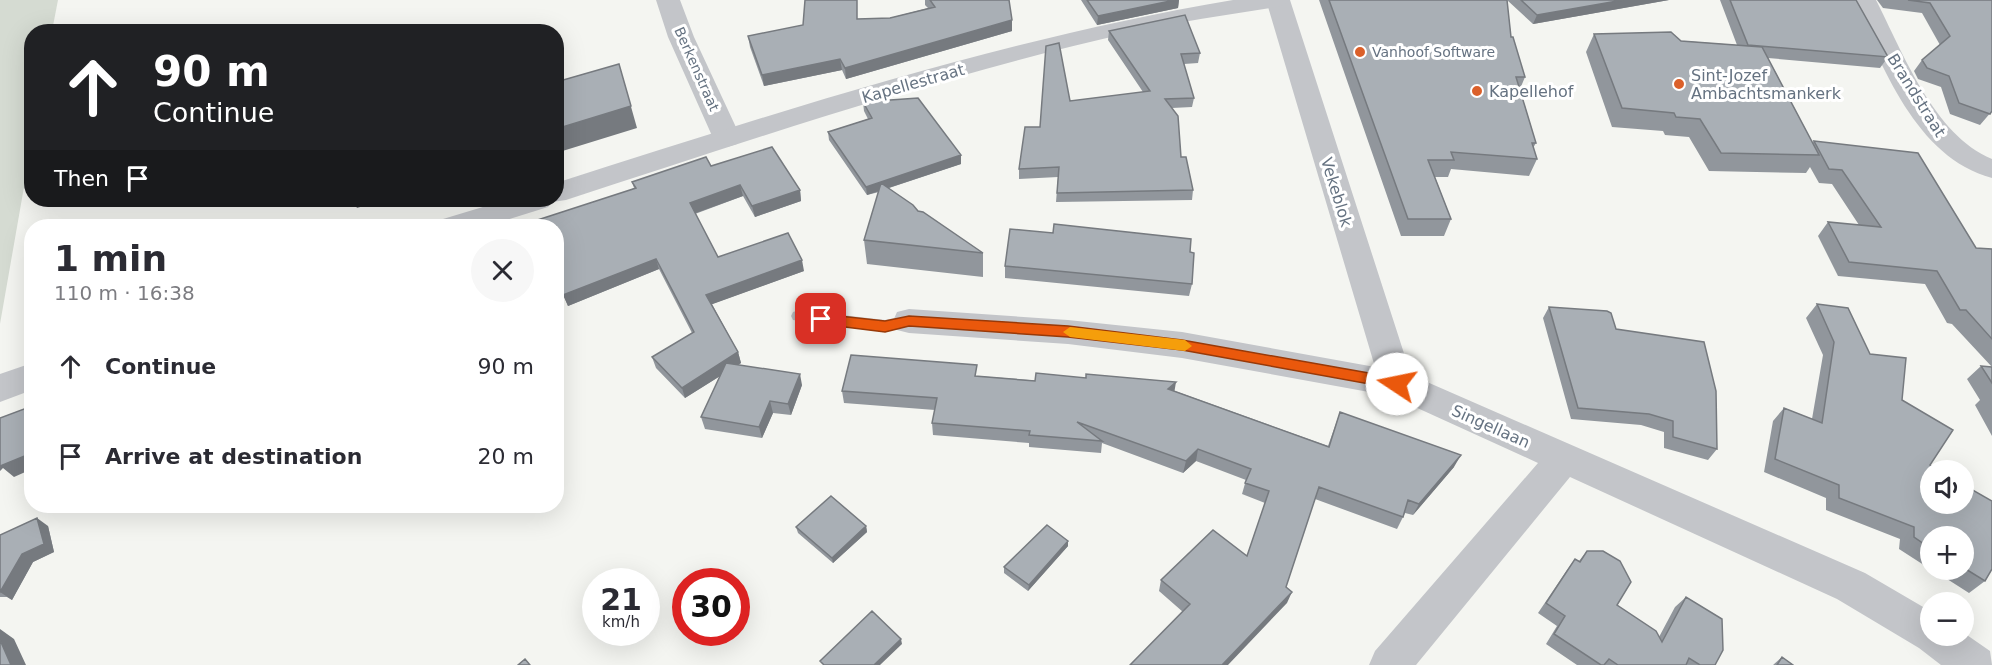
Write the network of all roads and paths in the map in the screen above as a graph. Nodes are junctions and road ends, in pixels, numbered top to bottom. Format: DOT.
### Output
graph roads {
  1 [pos="668,0"];
  2 [pos="1277,0"];
  3 [pos="1864,0"];
  4 [pos="728,138"];
  5 [pos="1992,169"];
  6 [pos="564,190"];
  7 [pos="515,207"];
  8 [pos="476,219"];
  9 [pos="799,316"];
  10 [pos="909,321"];
  11 [pos="24,379"];
  12 [pos="1397,384"];
  13 [pos="0,388"];
  14 [pos="1564,458"];
  15 [pos="1920,628"];
  16 [pos="1948,646"];
  17 [pos="1390,665"];
  18 [pos="1975,665"];
  1 -- 4 [label="street, Berkenstraat"];
  2 -- 4 [label="street, Kapellestraat"];
  2 -- 12 [label="street, Vekeblok"];
  3 -- 5 [label="street, Brandstraat"];
  4 -- 6 [label="street, Kapellestraat"];
  7 -- 8 [label="street"];
  9 -- 10 [label="lane"];
  10 -- 12 [label="street, Singellaan"];
  11 -- 13 [label="street"];
  12 -- 14 [label="street, Singellaan"];
  14 -- 15 [label="street, Singellaan"];
  14 -- 17 [label="street"];
  16 -- 18 [label="street, Singellaan"];
}
